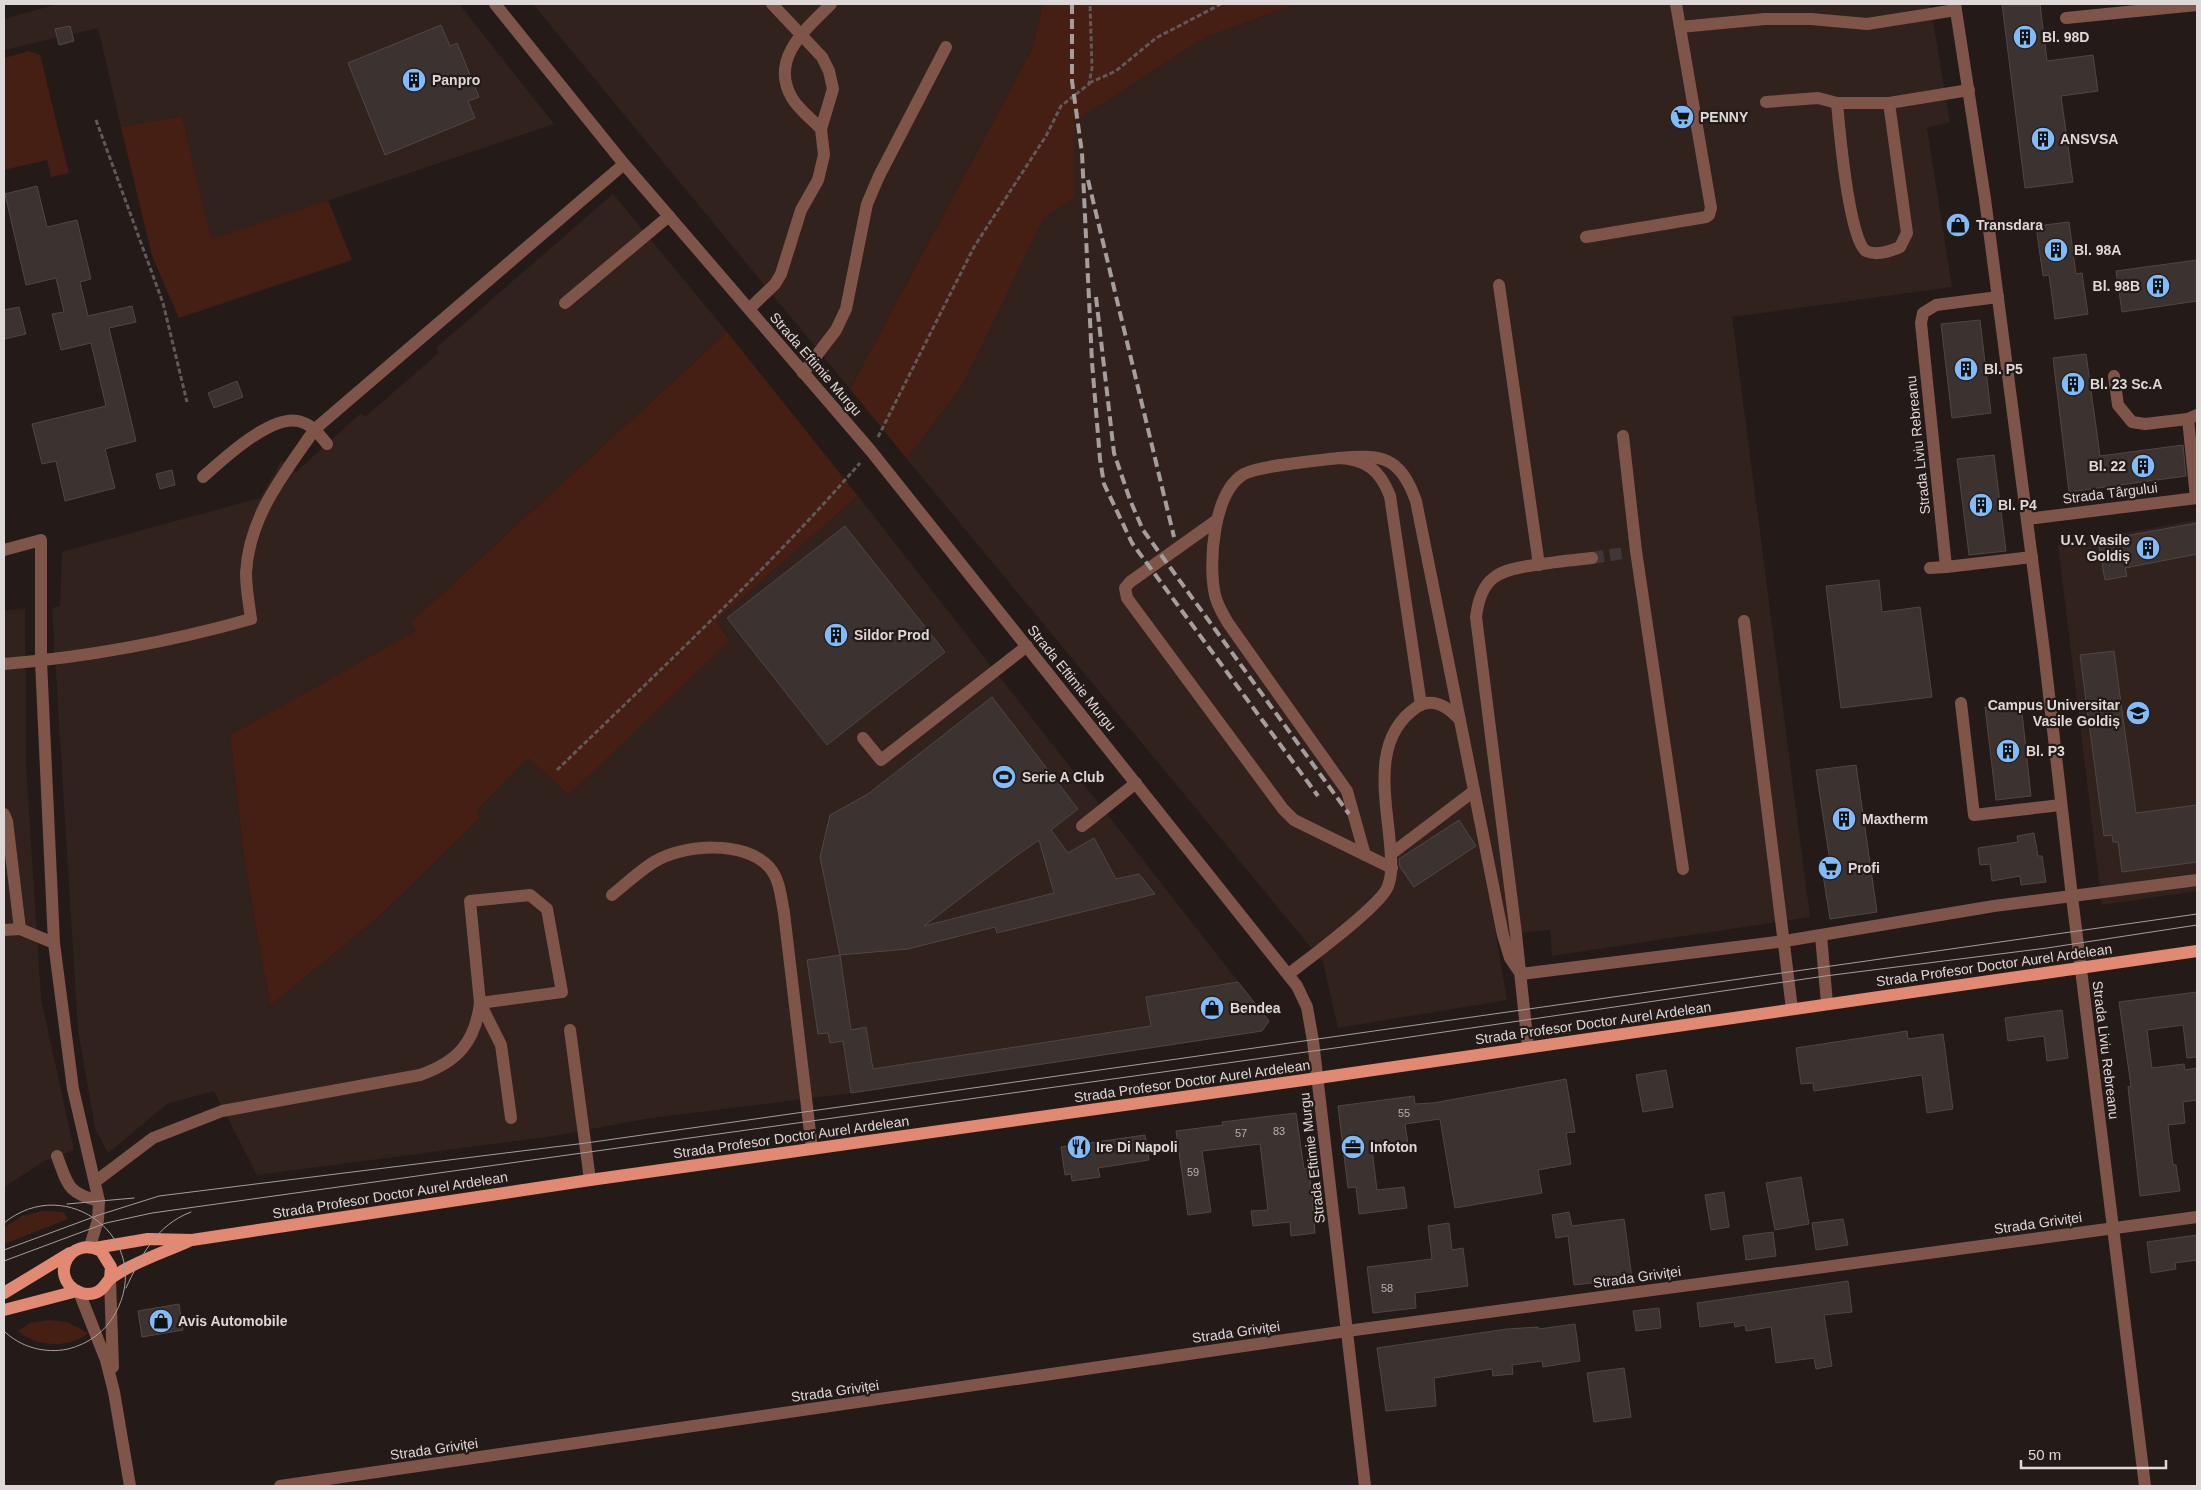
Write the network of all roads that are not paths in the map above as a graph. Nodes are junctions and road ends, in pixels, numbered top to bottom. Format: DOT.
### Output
graph roads {
  1 [pos="495,4"];
  2 [pos="772,4"];
  3 [pos="831,4"];
  4 [pos="1676,4"];
  5 [pos="2197,5"];
  6 [pos="1956,7"];
  7 [pos="2066,18"];
  8 [pos="1680,27"];
  9 [pos="800,34"];
  10 [pos="946,47"];
  11 [pos="1969,90"];
  12 [pos="1766,102"];
  13 [pos="1836,103"];
  14 [pos="1889,103"];
  15 [pos="821,129"];
  16 [pos="624,164"];
  17 [pos="669,216"];
  18 [pos="1586,237"];
  19 [pos="1499,285"];
  20 [pos="1998,297"];
  21 [pos="565,303"];
  22 [pos="749,309"];
  23 [pos="803,373"];
  24 [pos="2114,376"];
  25 [pos="2193,417"];
  26 [pos="315,430"];
  27 [pos="1623,436"];
  28 [pos="328,444"];
  29 [pos="1338,458"];
  30 [pos="203,477"];
  31 [pos="2197,498"];
  32 [pos="2027,519"];
  33 [pos="1217,520"];
  34 [pos="4,550"];
  35 [pos="2032,557"];
  36 [pos="1592,558"];
  37 [pos="1539,564"];
  38 [pos="1946,566"];
  39 [pos="1930,568"];
  40 [pos="1744,621"];
  41 [pos="1026,646"];
  42 [pos="41,661"];
  43 [pos="4,664"];
  44 [pos="1961,703"];
  45 [pos="1421,705"];
  46 [pos="1460,720"];
  47 [pos="864,738"];
  48 [pos="1136,783"];
  49 [pos="1474,791"];
  50 [pos="2061,805"];
  51 [pos="4,814"];
  52 [pos="1082,826"];
  53 [pos="1365,854"];
  54 [pos="1391,854"];
  55 [pos="1392,868"];
  56 [pos="1683,869"];
  57 [pos="2197,880"];
  58 [pos="612,895"];
  59 [pos="2072,897"];
  60 [pos="20,928"];
  61 [pos="4,930"];
  62 [pos="1821,936"];
  63 [pos="1785,941"];
  64 [pos="54,943"];
  65 [pos="2197,951"];
  66 [pos="2080,968"];
  67 [pos="1289,974"];
  68 [pos="1520,974"];
  69 [pos="480,1003"];
  70 [pos="1828,1004"];
  71 [pos="1792,1009"];
  72 [pos="570,1030"];
  73 [pos="1528,1047"];
  74 [pos="1318,1078"];
  75 [pos="511,1118"];
  76 [pos="812,1150"];
  77 [pos="57,1156"];
  78 [pos="590,1180"];
  79 [pos="96,1181"];
  80 [pos="99,1201"];
  81 [pos="2197,1217"];
  82 [pos="2113,1228"];
  83 [pos="192,1240"];
  84 [pos="92,1247"];
  85 [pos="72,1252"];
  86 [pos="110,1279"];
  87 [pos="78,1292"];
  88 [pos="4,1293"];
  89 [pos="4,1310"];
  90 [pos="1347,1331"];
  91 [pos="114,1392"];
  92 [pos="130,1486"];
  93 [pos="280,1486"];
  94 [pos="1365,1486"];
  95 [pos="2145,1486"];
  1 -- 16 [label="street, Strada Eftimie Murgu"];
  2 -- 9 [label="street"];
  3 -- 9 [label="street"];
  4 -- 8 [label="street"];
  5 -- 7 [label="street"];
  6 -- 8 [label="street"];
  6 -- 11 [label="street, Strada Liviu Rebreanu"];
  8 -- 18 [label="street"];
  9 -- 15 [label="street"];
  9 -- 15 [label="street"];
  10 -- 23 [label="street"];
  11 -- 14 [label="street"];
  11 -- 20 [label="street, Strada Liviu Rebreanu"];
  12 -- 13 [label="street"];
  13 -- 14 [label="street"];
  13 -- 14 [label="street"];
  15 -- 22 [label="street"];
  16 -- 17 [label="street, Strada Eftimie Murgu"];
  16 -- 26 [label="street"];
  17 -- 21 [label="street"];
  17 -- 22 [label="street, Strada Eftimie Murgu"];
  19 -- 37 [label="street"];
  20 -- 32 [label="street, Strada Liviu Rebreanu"];
  20 -- 38 [label="street, Strada Liviu Rebreanu"];
  22 -- 23 [label="street, Strada Eftimie Murgu"];
  23 -- 41 [label="street, Strada Eftimie Murgu"];
  24 -- 25 [label="street"];
  25 -- 31 [label="street"];
  26 -- 28 [label="street"];
  26 -- 30 [label="street"];
  26 -- 42 [label="street"];
  27 -- 56 [label="street"];
  29 -- 33 [label="street"];
  29 -- 45 [label="street"];
  29 -- 46 [label="street"];
  31 -- 32 [label="street, Strada Târgului"];
  32 -- 35 [label="street, Strada Liviu Rebreanu"];
  33 -- 53 [label="street"];
  33 -- 53 [label="street"];
  34 -- 42 [label="street"];
  35 -- 38 [label="street"];
  35 -- 50 [label="street, Strada Liviu Rebreanu"];
  36 -- 37 [label="street"];
  37 -- 68 [label="street"];
  38 -- 39 [label="street"];
  40 -- 63 [label="street"];
  41 -- 47 [label="street"];
  41 -- 48 [label="street, Strada Eftimie Murgu"];
  42 -- 43 [label="street"];
  42 -- 64 [label="street"];
  44 -- 50 [label="street"];
  45 -- 46 [label="street"];
  45 -- 54 [label="street"];
  46 -- 49 [label="street"];
  48 -- 52 [label="street"];
  48 -- 67 [label="street, Strada Eftimie Murgu"];
  49 -- 54 [label="street"];
  49 -- 68 [label="street"];
  50 -- 59 [label="street, Strada Liviu Rebreanu"];
  51 -- 60 [label="street"];
  53 -- 55 [label="street"];
  54 -- 55 [label="street"];
  55 -- 67 [label="street"];
  57 -- 59 [label="street"];
  58 -- 76 [label="street"];
  59 -- 62 [label="street"];
  59 -- 66 [label="street, Strada Liviu Rebreanu"];
  60 -- 61 [label="street"];
  60 -- 64 [label="street"];
  62 -- 63 [label="street"];
  62 -- 70 [label="street"];
  63 -- 68 [label="street"];
  63 -- 71 [label="street"];
  64 -- 79 [label="street"];
  65 -- 66 [label="main road, Strada Profesor Doctor Aurel Ardelean"];
  66 -- 70 [label="main road, Strada Profesor Doctor Aurel Ardelean"];
  66 -- 82 [label="street, Strada Liviu Rebreanu"];
  67 -- 74 [label="street, Strada Eftimie Murgu"];
  68 -- 73 [label="street"];
  69 -- 69 [label="street"];
  69 -- 75 [label="street"];
  69 -- 79 [label="street"];
  70 -- 71 [label="main road, Strada Profesor Doctor Aurel Ardelean"];
  71 -- 73 [label="main road, Strada Profesor Doctor Aurel Ardelean"];
  72 -- 78 [label="street"];
  73 -- 74 [label="main road, Strada Profesor Doctor Aurel Ardelean"];
  74 -- 76 [label="main road, Strada Profesor Doctor Aurel Ardelean"];
  74 -- 90 [label="street, Strada Eftimie Murgu"];
  76 -- 78 [label="main road, Strada Profesor Doctor Aurel Ardelean"];
  77 -- 80 [label="street"];
  78 -- 83 [label="main road, Strada Profesor Doctor Aurel Ardelean"];
  79 -- 80 [label="street"];
  80 -- 84 [label="street"];
  81 -- 82 [label="street, Strada Griviței"];
  82 -- 90 [label="street, Strada Griviței"];
  82 -- 95 [label="street, Strada Liviu Rebreanu"];
  83 -- 84 [label="main road, Strada Profesor Doctor Aurel Ardelean"];
  83 -- 86 [label="main road, Strada Profesor Doctor Aurel Ardelean"];
  84 -- 85 [label="main road"];
  84 -- 86 [label="main road"];
  85 -- 87 [label="main road"];
  85 -- 88 [label="main road"];
  86 -- 87 [label="main road"];
  86 -- 91 [label="street"];
  87 -- 89 [label="main road"];
  87 -- 91 [label="street"];
  90 -- 93 [label="street, Strada Griviței"];
  90 -- 94 [label="street, Strada Eftimie Murgu"];
  91 -- 92 [label="street"];
}
